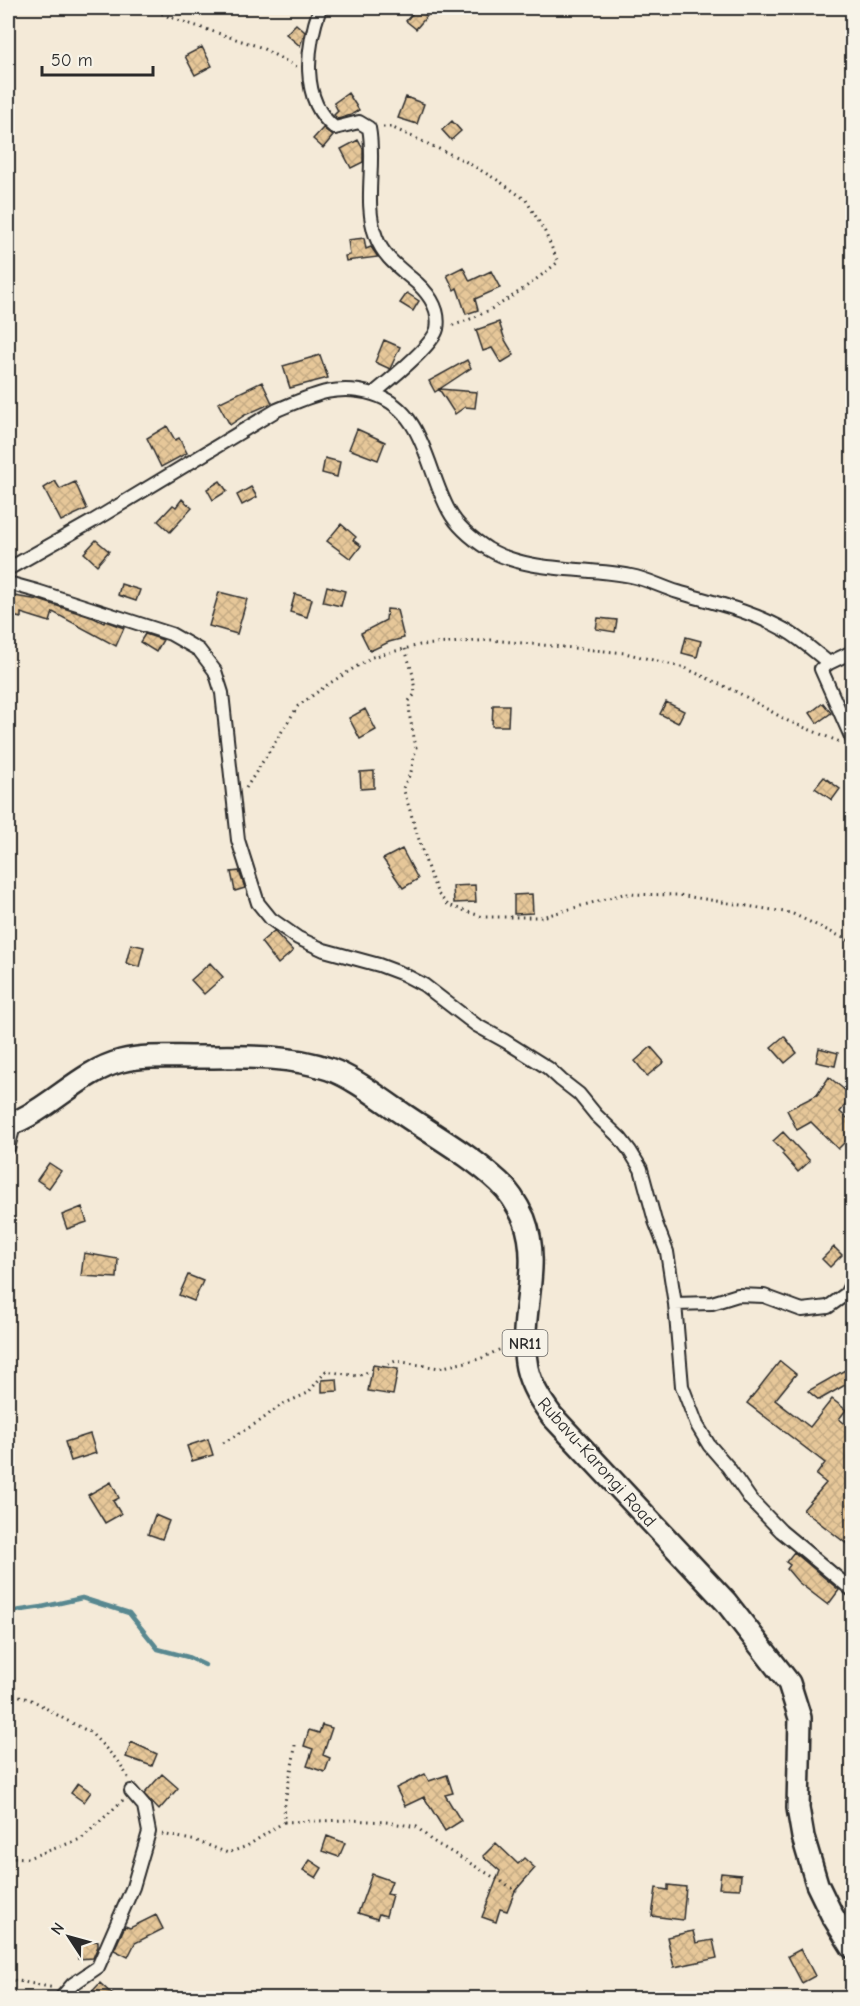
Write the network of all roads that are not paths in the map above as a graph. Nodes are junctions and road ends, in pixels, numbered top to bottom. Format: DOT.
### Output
graph roads {
  1 [pos="320,8"];
  2 [pos="373,394"];
  3 [pos="8,569"];
  4 [pos="8,583"];
  5 [pos="852,652"];
  6 [pos="829,663"];
  7 [pos="849,741"];
  8 [pos="11,1124"];
  9 [pos="8,1148"];
  10 [pos="852,1282"];
  11 [pos="675,1304"];
  12 [pos="852,1590"];
  13 [pos="131,1791"];
  14 [pos="852,1947"];
  15 [pos="65,1994"];
  1 -- 2 [label="street"];
  2 -- 3 [label="street"];
  2 -- 6 [label="street"];
  4 -- 11 [label="street"];
  5 -- 6 [label="street"];
  6 -- 7 [label="street"];
  8 -- 9 [label="street"];
  8 -- 14 [label="highway, Rubavu-Karongi Road / NR11"];
  10 -- 11 [label="street"];
  11 -- 12 [label="street"];
  13 -- 15 [label="street"];
}
